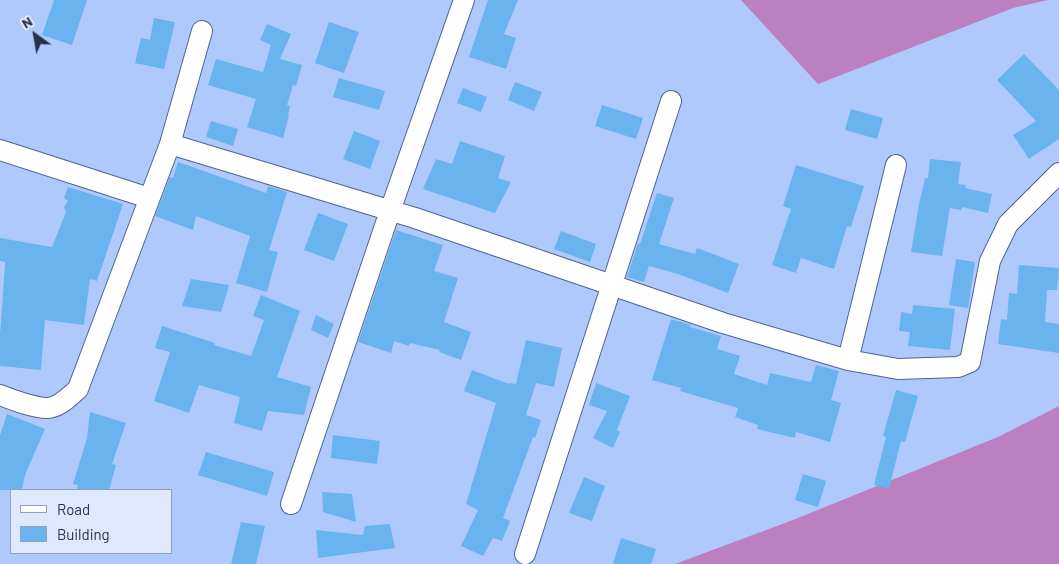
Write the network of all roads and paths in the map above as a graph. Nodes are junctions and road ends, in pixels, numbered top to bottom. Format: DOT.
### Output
graph roads {
  1 [pos="464,0"];
  2 [pos="202,31"];
  3 [pos="671,101"];
  4 [pos="170,144"];
  5 [pos="0,150"];
  6 [pos="896,165"];
  7 [pos="1059,173"];
  8 [pos="149,198"];
  9 [pos="390,211"];
  10 [pos="611,285"];
  11 [pos="848,360"];
  12 [pos="0,395"];
  13 [pos="291,504"];
  14 [pos="526,554"];
  1 -- 9 [label="street"];
  2 -- 4 [label="street"];
  3 -- 10 [label="street"];
  4 -- 8 [label="street"];
  4 -- 9 [label="street"];
  5 -- 8 [label="street"];
  6 -- 11 [label="street"];
  7 -- 11 [label="street"];
  8 -- 12 [label="street"];
  9 -- 10 [label="street"];
  9 -- 13 [label="street"];
  10 -- 11 [label="street"];
  10 -- 14 [label="street"];
}
